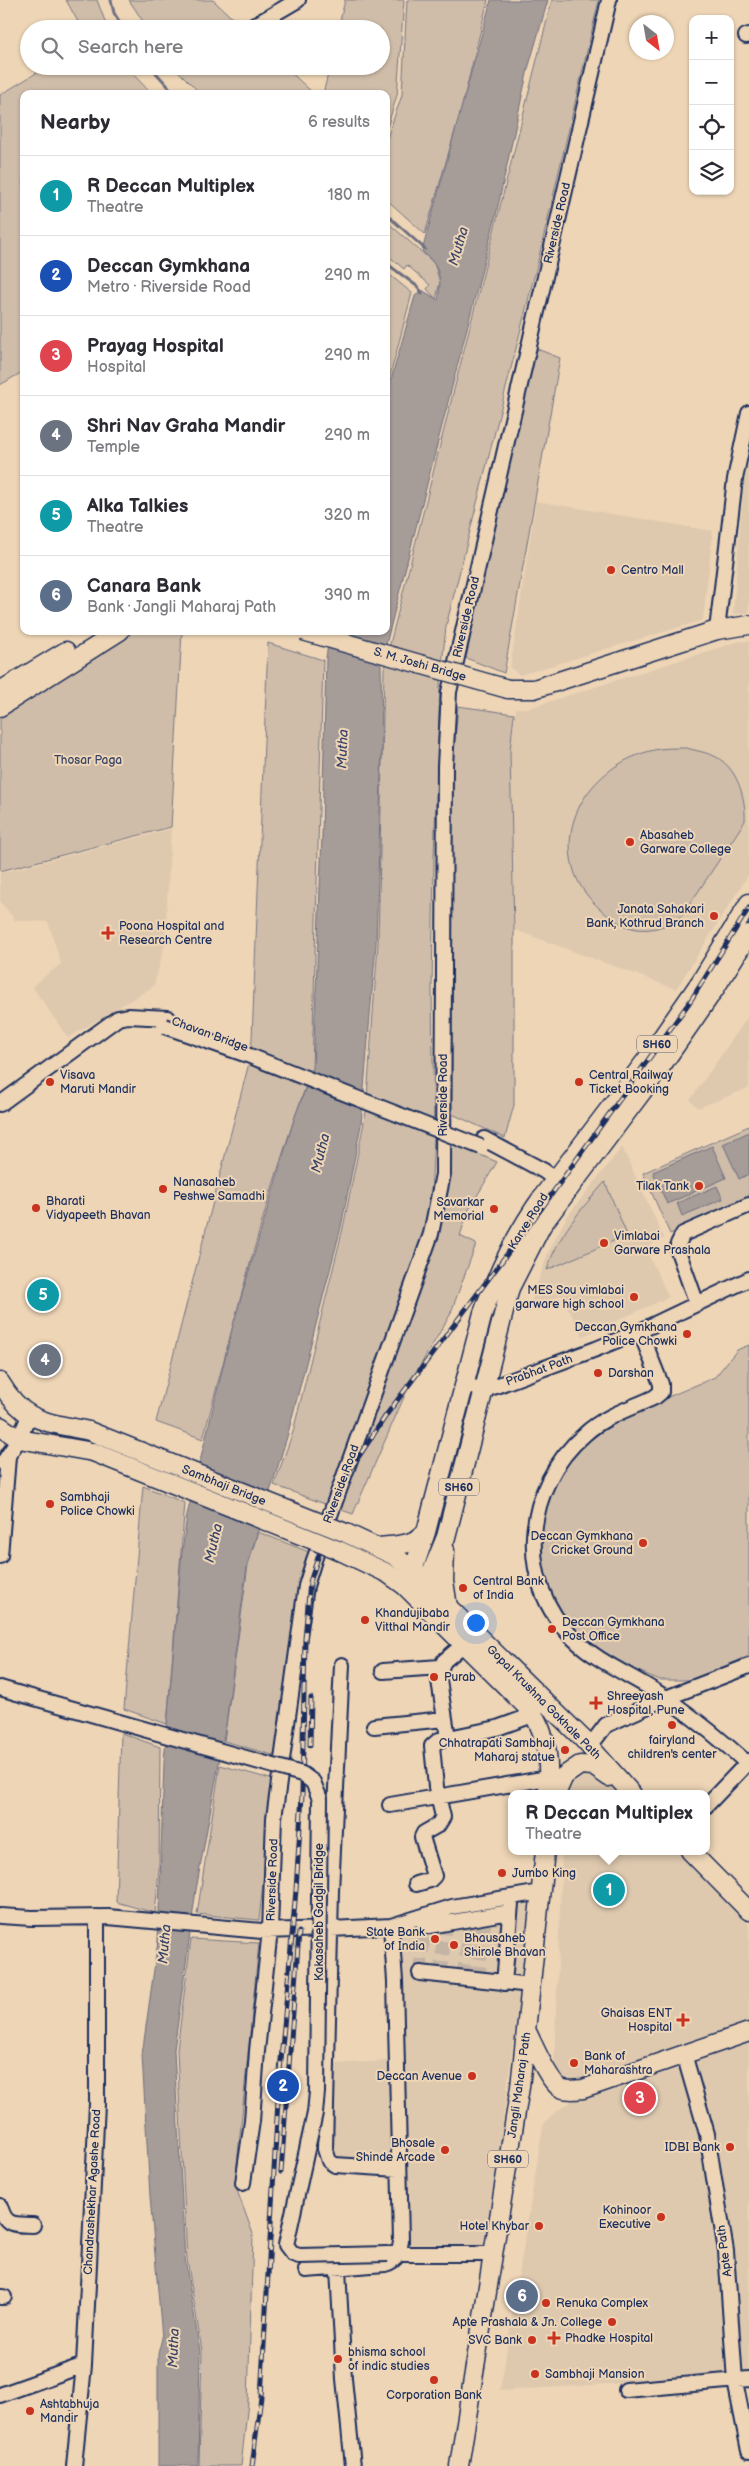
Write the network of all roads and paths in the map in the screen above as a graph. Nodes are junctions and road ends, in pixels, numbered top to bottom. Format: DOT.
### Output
graph roads {
  1 [pos="298,0"];
  2 [pos="608,2"];
  3 [pos="264,20"];
  4 [pos="749,413"];
  5 [pos="749,625"];
  6 [pos="717,630"];
  7 [pos="91,635"];
  8 [pos="114,635"];
  9 [pos="317,635"];
  10 [pos="0,691"];
  11 [pos="0,707"];
  12 [pos="749,903"];
  13 [pos="749,934"];
  14 [pos="0,1104"];
  15 [pos="559,1187"];
  16 [pos="749,1206"];
  17 [pos="749,1279"];
  18 [pos="697,1304"];
  19 [pos="640,1331"];
  20 [pos="0,1382"];
  21 [pos="465,1386"];
  22 [pos="485,1390"];
  23 [pos="29,1416"];
  24 [pos="0,1426"];
  25 [pos="19,1439"];
  26 [pos="3,1459"];
  27 [pos="426,1532"];
  28 [pos="446,1537"];
  29 [pos="378,1547"];
  30 [pos="0,1556"];
  31 [pos="419,1575"];
  32 [pos="410,1591"];
  33 [pos="448,1607"];
  34 [pos="463,1645"];
  35 [pos="342,1665"];
  36 [pos="749,1666"];
  37 [pos="440,1667"];
  38 [pos="383,1671"];
  39 [pos="0,1688"];
  40 [pos="666,1698"];
  41 [pos="536,1718"];
  42 [pos="445,1719"];
  43 [pos="374,1726"];
  44 [pos="448,1738"];
  45 [pos="590,1746"];
  46 [pos="748,1763"];
  47 [pos="550,1784"];
  48 [pos="627,1790"];
  49 [pos="628,1790"];
  50 [pos="439,1797"];
  51 [pos="710,1802"];
  52 [pos="390,1805"];
  53 [pos="545,1855"];
  54 [pos="694,1855"];
  55 [pos="416,1884"];
  56 [pos="541,1892"];
  57 [pos="512,1896"];
  58 [pos="749,1911"];
  59 [pos="510,1912"];
  60 [pos="0,1916"];
  61 [pos="103,1917"];
  62 [pos="391,1926"];
  63 [pos="424,1928"];
  64 [pos="331,1929"];
  65 [pos="266,1930"];
  66 [pos="420,1974"];
  67 [pos="504,1983"];
  68 [pos="531,1986"];
  69 [pos="526,2030"];
  70 [pos="749,2032"];
  71 [pos="684,2054"];
  72 [pos="398,2169"];
  73 [pos="243,2183"];
  74 [pos="0,2206"];
  75 [pos="32,2225"];
  76 [pos="394,2253"];
  77 [pos="492,2254"];
  78 [pos="338,2269"];
  79 [pos="306,2270"];
  80 [pos="84,2365"];
  81 [pos="742,2380"];
  82 [pos="626,2390"];
  83 [pos="0,2395"];
  84 [pos="749,2451"];
  85 [pos="74,2466"];
  86 [pos="353,2466"];
  87 [pos="459,2466"];
  1 -- 3 [label="street"];
  2 -- 65 [label="street, Riverside Road"];
  4 -- 6 [label="street"];
  5 -- 6 [label="main road, S. M. Joshi Bridge"];
  6 -- 9 [label="main road, S. M. Joshi Bridge, bridge"];
  7 -- 10 [label="main road"];
  8 -- 11 [label="main road"];
  12 -- 15 [label="main road, Karve Road / SH60"];
  13 -- 15 [label="main road, Karve Road / SH60"];
  14 -- 15 [label="street, Chavan Bridge"];
  15 -- 21 [label="main road, Karve Road / SH60"];
  15 -- 22 [label="main road, Karve Road / SH60"];
  16 -- 18 [label="street"];
  17 -- 18 [label="street, Prabhat Path"];
  18 -- 19 [label="street, Prabhat Path"];
  19 -- 22 [label="street, Prabhat Path"];
  19 -- 40 [label="street"];
  20 -- 23 [label="main road"];
  21 -- 22 [label="street"];
  21 -- 27 [label="main road, Karve Road / SH60"];
  22 -- 28 [label="main road, Karve Road / SH60"];
  23 -- 25 [label="street"];
  23 -- 29 [label="main road, Sambhaji Bridge, bridge"];
  24 -- 25 [label="main road"];
  25 -- 26 [label="street"];
  25 -- 32 [label="main road, Sambhaji Bridge, bridge"];
  26 -- 30 [label="street"];
  27 -- 29 [label="main road"];
  27 -- 31 [label="main road, Karve Road / SH60"];
  28 -- 31 [label="main road, Karve Road / SH60"];
  28 -- 33 [label="main road"];
  29 -- 31 [label="main road, Sambhaji Bridge"];
  31 -- 32 [label="main road, Karve Road / SH60"];
  31 -- 33 [label="main road, Gopal Krushna Gokhale Path"];
  32 -- 34 [label="main road"];
  33 -- 45 [label="main road, Gopal Krushna Gokhale Path"];
  34 -- 37 [label="street"];
  34 -- 41 [label="main road"];
  35 -- 64 [label="street"];
  36 -- 40 [label="street"];
  37 -- 38 [label="street"];
  37 -- 42 [label="street"];
  39 -- 76 [label="street, Kakasaheb Gadgil Bridge, bridge"];
  40 -- 45 [label="street"];
  40 -- 46 [label="street"];
  41 -- 44 [label="street"];
  41 -- 47 [label="main road, Gopal Krushna Gokhale Path"];
  42 -- 43 [label="street"];
  42 -- 44 [label="street"];
  44 -- 50 [label="street"];
  45 -- 49 [label="main road, Gopal Krushna Gokhale Path"];
  46 -- 51 [label="street"];
  47 -- 48 [label="main road"];
  47 -- 50 [label="street"];
  50 -- 52 [label="street"];
  50 -- 55 [label="street"];
  53 -- 56 [label="main road, Jangli Maharaj Path / SH60"];
  54 -- 58 [label="main road"];
  56 -- 57 [label="street"];
  56 -- 68 [label="main road, Jangli Maharaj Path / SH60"];
  57 -- 59 [label="street"];
  57 -- 62 [label="street"];
  59 -- 63 [label="street"];
  59 -- 67 [label="street"];
  60 -- 61 [label="street"];
  61 -- 65 [label="street"];
  61 -- 80 [label="street, Chandrashekhar Agashe Road"];
  62 -- 64 [label="street"];
  62 -- 72 [label="street"];
  64 -- 65 [label="street"];
  64 -- 72 [label="street"];
  65 -- 73 [label="street, Riverside Road"];
  66 -- 67 [label="street"];
  67 -- 68 [label="street"];
  68 -- 69 [label="main road, Jangli Maharaj Path / SH60"];
  69 -- 71 [label="main road"];
  69 -- 77 [label="main road, Jangli Maharaj Path / SH60"];
  70 -- 71 [label="main road"];
  71 -- 81 [label="street, Apte Path"];
  72 -- 76 [label="street"];
  74 -- 75 [label="street"];
  76 -- 77 [label="street"];
  76 -- 78 [label="street"];
  77 -- 87 [label="main road, Jangli Maharaj Path / SH60"];
  78 -- 79 [label="street"];
  78 -- 86 [label="street"];
  80 -- 83 [label="street"];
  80 -- 85 [label="street, Chandrashekhar Agashe Road"];
  81 -- 82 [label="street"];
  81 -- 84 [label="street, Apte Path"];
}
